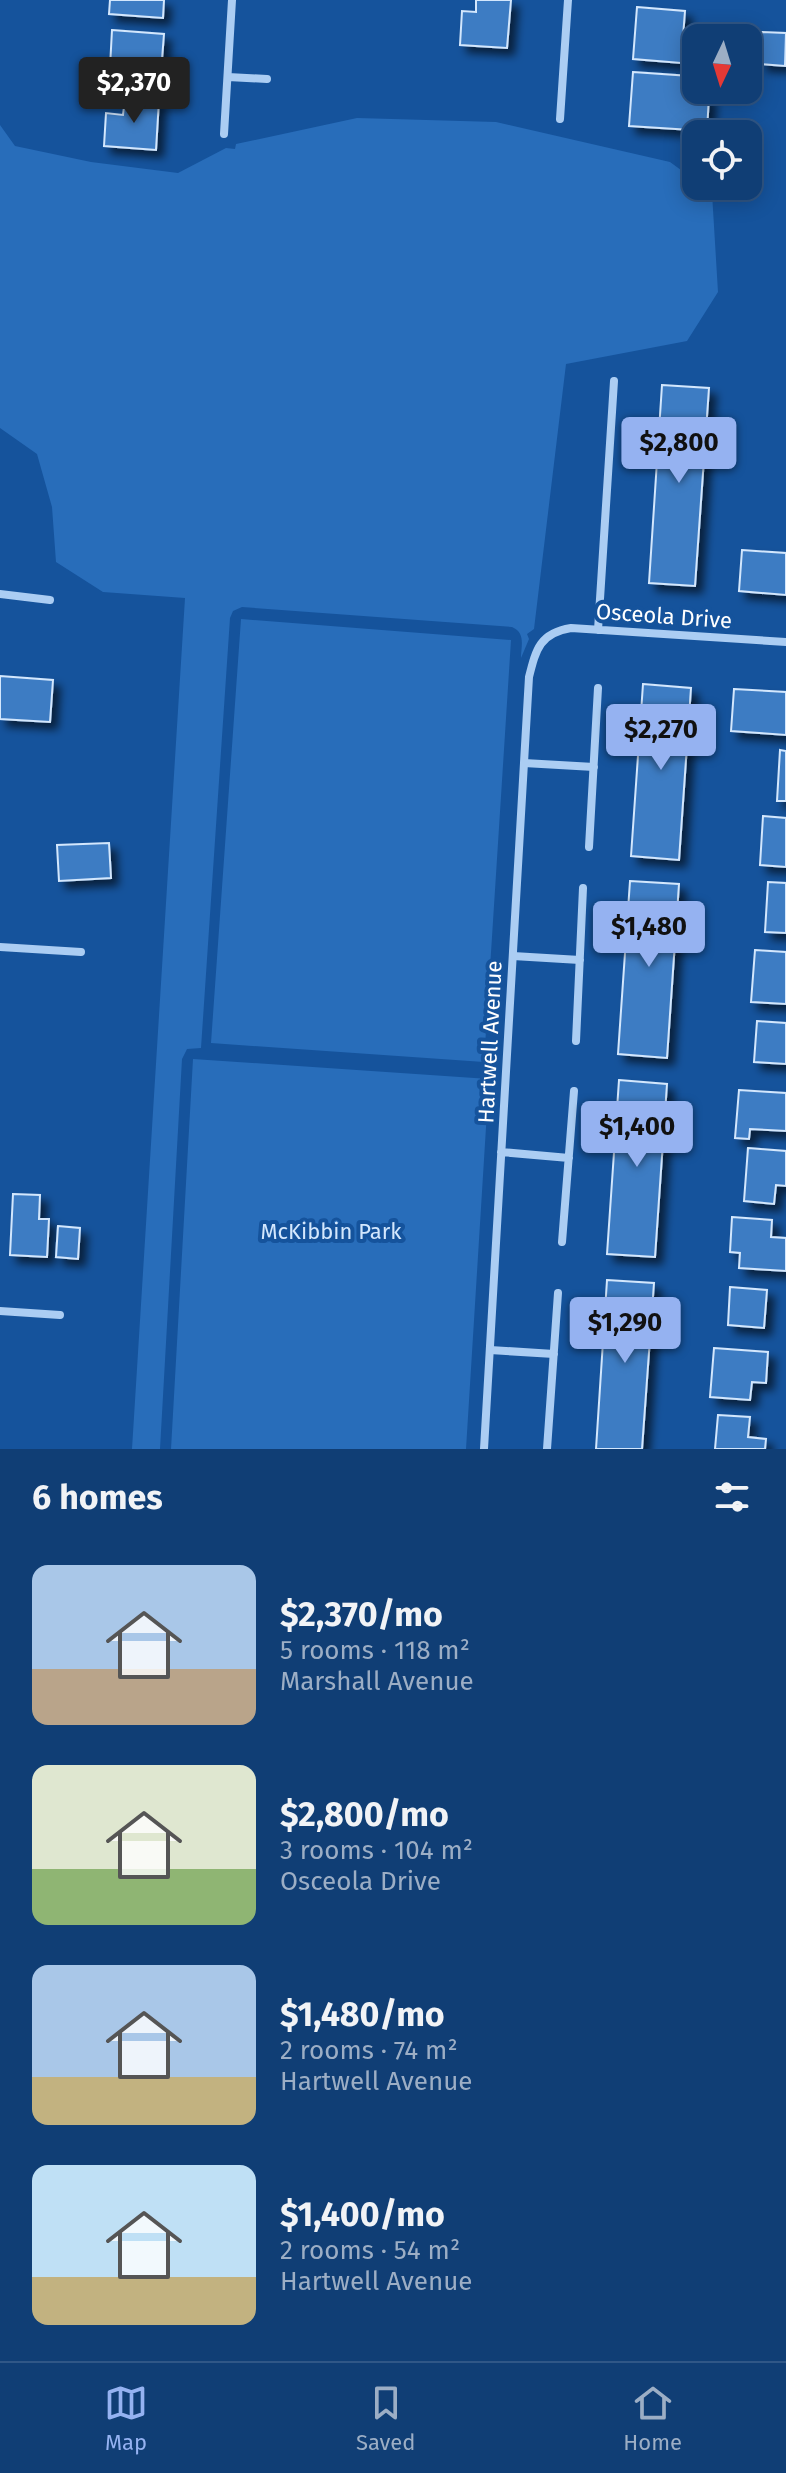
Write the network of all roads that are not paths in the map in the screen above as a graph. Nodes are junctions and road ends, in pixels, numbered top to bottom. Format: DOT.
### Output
graph roads {
  1 [pos="232,0"];
  2 [pos="568,0"];
  3 [pos="228,77"];
  4 [pos="267,79"];
  5 [pos="560,119"];
  6 [pos="224,134"];
  7 [pos="614,381"];
  8 [pos="0,594"];
  9 [pos="50,600"];
  10 [pos="598,630"];
  11 [pos="543,639"];
  12 [pos="786,642"];
  13 [pos="598,688"];
  14 [pos="524,763"];
  15 [pos="594,767"];
  16 [pos="589,847"];
  17 [pos="583,888"];
  18 [pos="0,947"];
  19 [pos="81,952"];
  20 [pos="513,956"];
  21 [pos="580,960"];
  22 [pos="576,1041"];
  23 [pos="574,1091"];
  24 [pos="501,1152"];
  25 [pos="569,1158"];
  26 [pos="562,1242"];
  27 [pos="558,1293"];
  28 [pos="0,1311"];
  29 [pos="60,1315"];
  30 [pos="490,1350"];
  31 [pos="554,1354"];
  32 [pos="484,1449"];
  33 [pos="547,1449"];
  1 -- 3 [label="street"];
  2 -- 5 [label="street"];
  3 -- 4 [label="street"];
  3 -- 6 [label="street"];
  7 -- 10 [label="street"];
  8 -- 9 [label="street"];
  10 -- 11 [label="street, Osceola Drive"];
  10 -- 12 [label="street, Osceola Drive"];
  11 -- 14 [label="street, Hartwell Avenue"];
  13 -- 15 [label="street"];
  14 -- 15 [label="street"];
  14 -- 20 [label="street, Hartwell Avenue"];
  15 -- 16 [label="street"];
  17 -- 21 [label="street"];
  18 -- 19 [label="street"];
  20 -- 21 [label="street"];
  20 -- 24 [label="street, Hartwell Avenue"];
  21 -- 22 [label="street"];
  23 -- 25 [label="street"];
  24 -- 25 [label="street"];
  24 -- 30 [label="street, Hartwell Avenue"];
  25 -- 26 [label="street"];
  27 -- 31 [label="street"];
  28 -- 29 [label="street"];
  30 -- 31 [label="street"];
  30 -- 32 [label="street, Hartwell Avenue"];
  31 -- 33 [label="street"];
}
